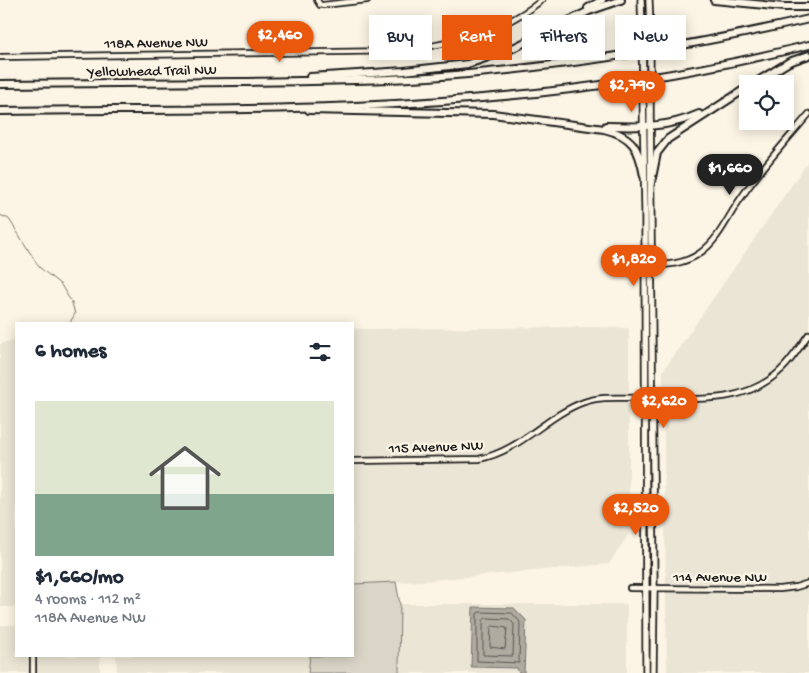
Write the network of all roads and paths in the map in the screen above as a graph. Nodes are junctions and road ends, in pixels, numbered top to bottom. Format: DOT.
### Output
graph roads {
  1 [pos="318,0"];
  2 [pos="368,0"];
  3 [pos="542,0"];
  4 [pos="602,0"];
  5 [pos="621,0"];
  6 [pos="641,0"];
  7 [pos="649,0"];
  8 [pos="714,0"];
  9 [pos="809,7"];
  10 [pos="577,15"];
  11 [pos="581,15"];
  12 [pos="809,19"];
  13 [pos="522,44"];
  14 [pos="809,45"];
  15 [pos="809,55"];
  16 [pos="0,57"];
  17 [pos="768,75"];
  18 [pos="234,82"];
  19 [pos="0,84"];
  20 [pos="739,92"];
  21 [pos="718,105"];
  22 [pos="274,108"];
  23 [pos="0,110"];
  24 [pos="809,114"];
  25 [pos="581,125"];
  26 [pos="646,127"];
  27 [pos="644,176"];
  28 [pos="651,183"];
  29 [pos="644,266"];
  30 [pos="651,266"];
  31 [pos="809,334"];
  32 [pos="645,398"];
  33 [pos="653,398"];
  34 [pos="354,461"];
  35 [pos="809,583"];
  36 [pos="630,588"];
  37 [pos="646,588"];
  38 [pos="654,588"];
  39 [pos="33,657"];
  40 [pos="33,673"];
  41 [pos="646,673"];
  42 [pos="653,673"];
  1 -- 2 [label="street"];
  3 -- 16 [label="street, 118A Avenue NW"];
  4 -- 10 [label="highway"];
  5 -- 11 [label="highway"];
  6 -- 26 [label="main road, bridge"];
  7 -- 26 [label="main road, bridge"];
  8 -- 9 [label="highway"];
  12 -- 18 [label="highway, Yellowhead Trail NW"];
  13 -- 18 [label="highway"];
  14 -- 22 [label="highway"];
  15 -- 17 [label="highway"];
  18 -- 19 [label="highway, Yellowhead Trail NW"];
  20 -- 21 [label="highway"];
  21 -- 26 [label="highway"];
  21 -- 28 [label="highway"];
  22 -- 23 [label="highway"];
  22 -- 25 [label="highway"];
  24 -- 30 [label="street"];
  25 -- 26 [label="highway"];
  25 -- 27 [label="highway"];
  26 -- 27 [label="main road"];
  26 -- 28 [label="main road"];
  27 -- 29 [label="main road"];
  28 -- 30 [label="main road"];
  29 -- 30 [label="street"];
  29 -- 32 [label="main road"];
  30 -- 33 [label="main road"];
  31 -- 33 [label="street, 115 Avenue NW"];
  32 -- 33 [label="street, 115 Avenue NW"];
  32 -- 34 [label="street, 115 Avenue NW"];
  32 -- 37 [label="main road"];
  33 -- 38 [label="main road"];
  35 -- 38 [label="street, 114 Avenue NW"];
  36 -- 37 [label="street, 114 Avenue NW"];
  37 -- 38 [label="street, 114 Avenue NW"];
  37 -- 41 [label="main road"];
  38 -- 42 [label="main road"];
  39 -- 40 [label="street"];
}
